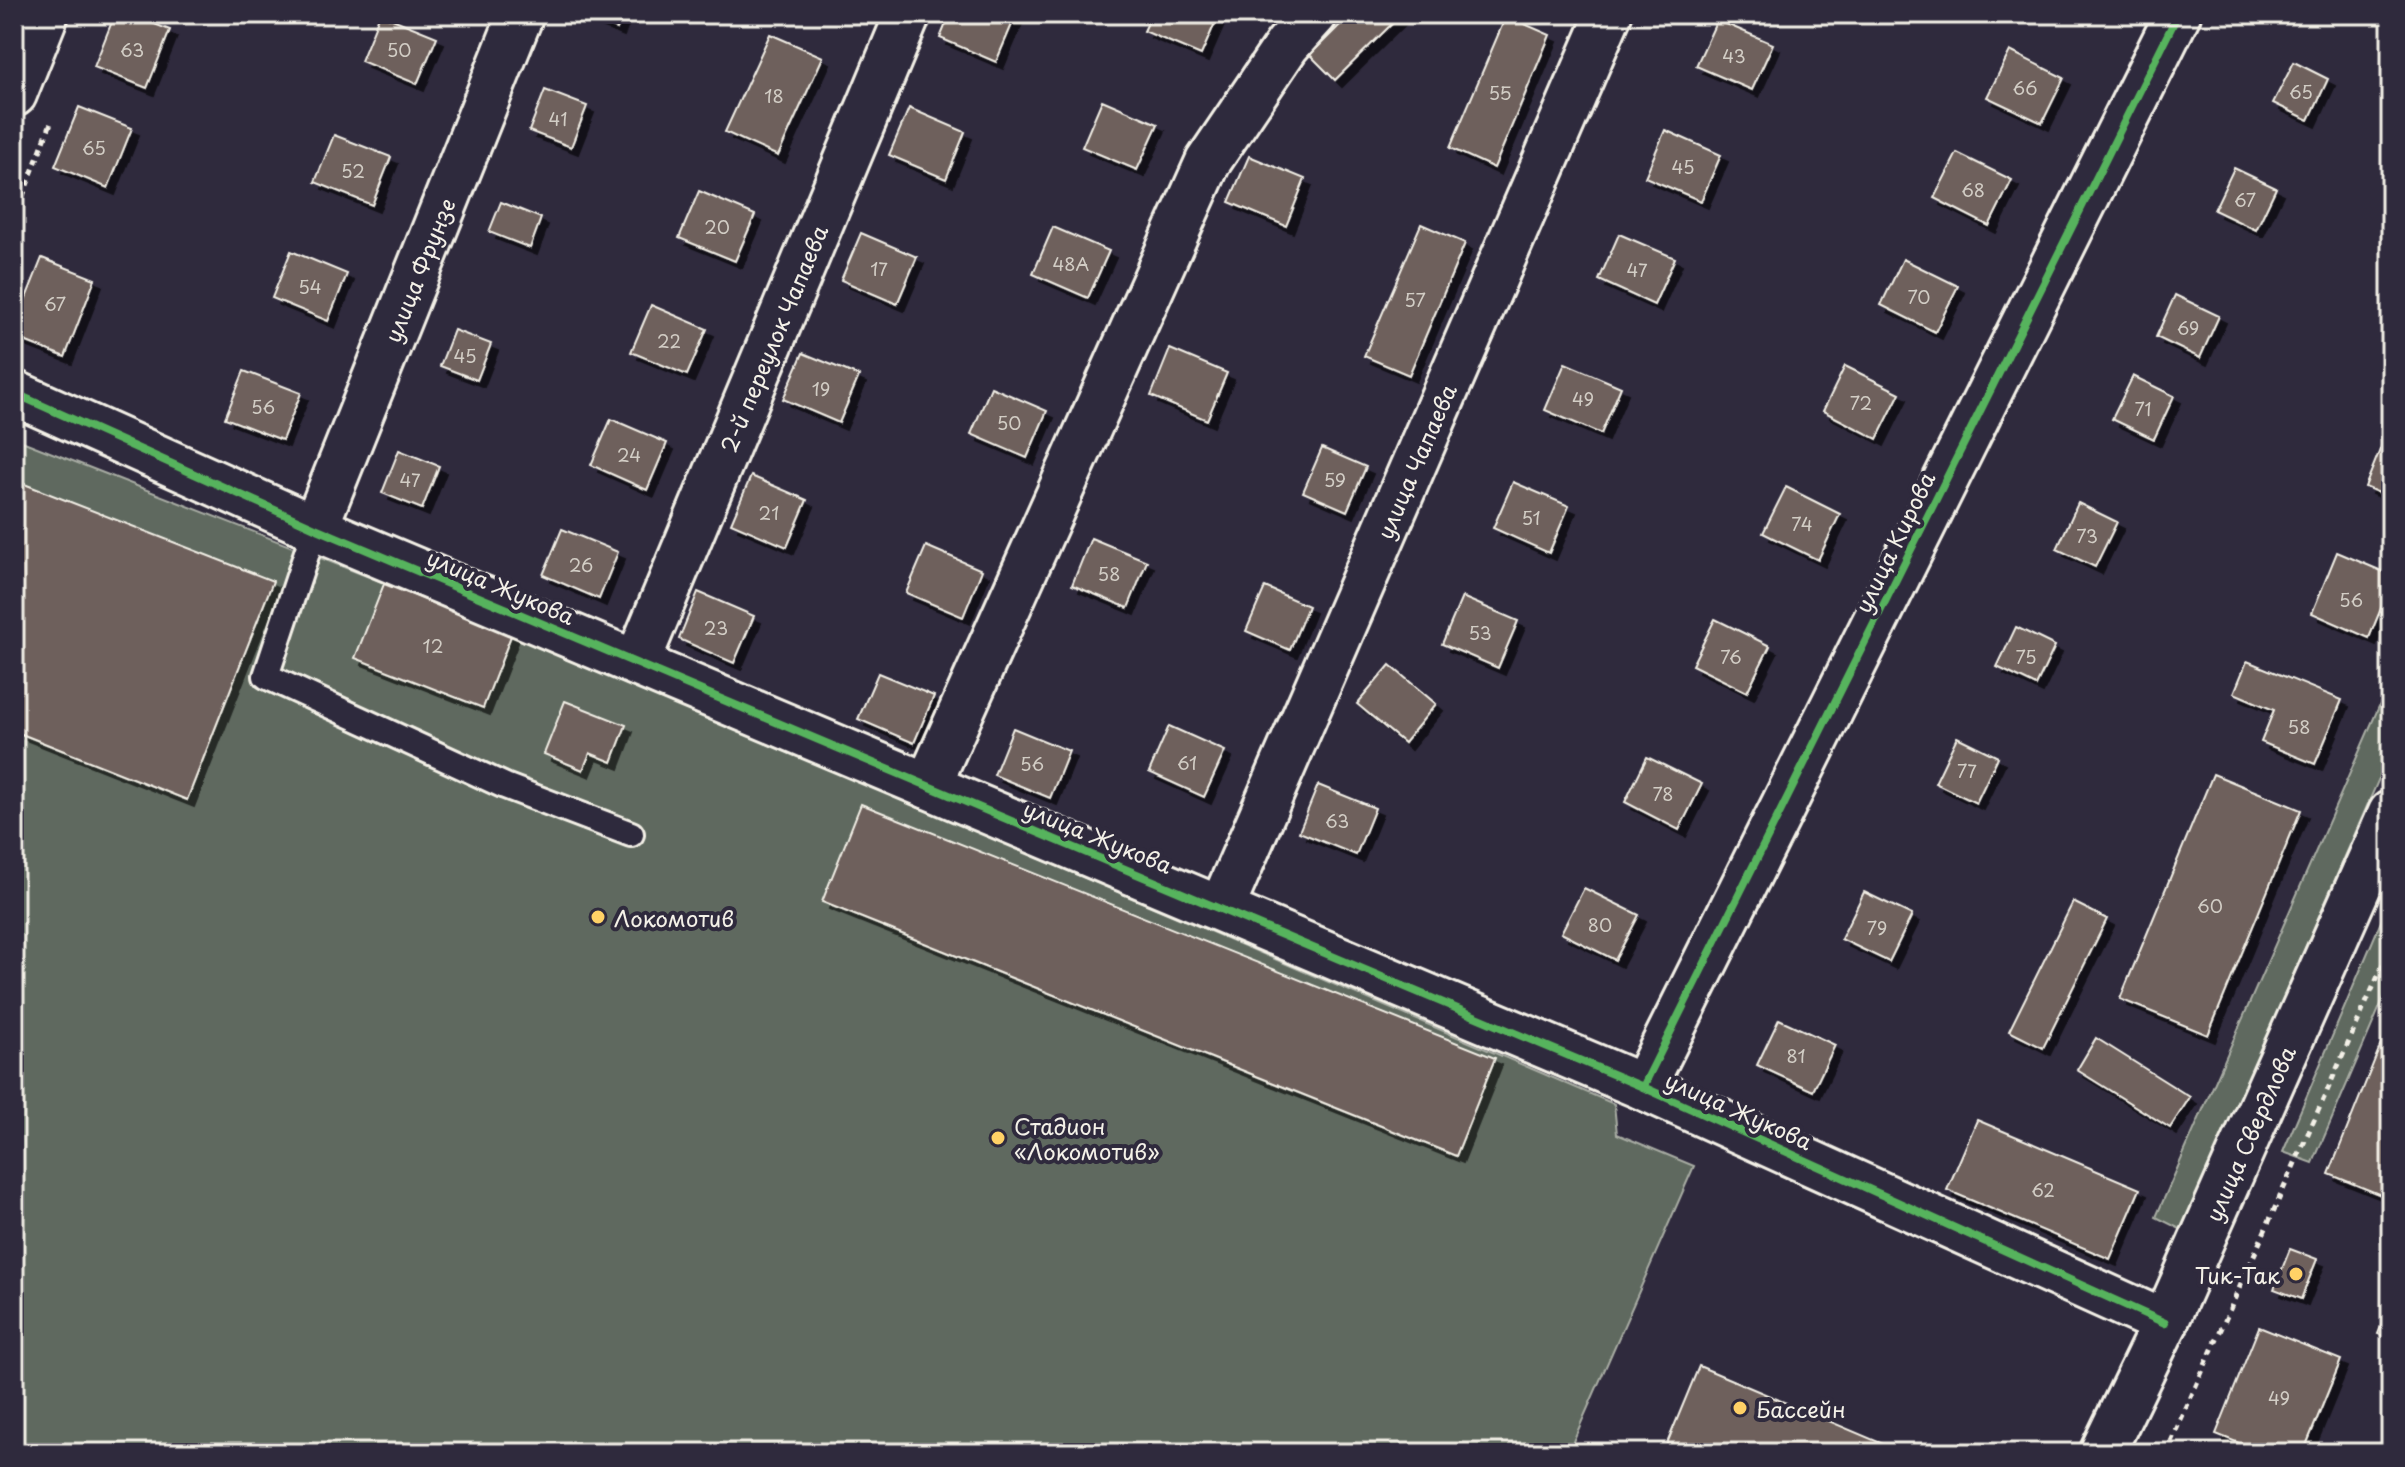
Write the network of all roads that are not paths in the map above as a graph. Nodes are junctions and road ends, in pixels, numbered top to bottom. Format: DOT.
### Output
graph roads {
  1 [pos="46,14"];
  2 [pos="521,14"];
  3 [pos="908,14"];
  4 [pos="1315,14"];
  5 [pos="1609,14"];
  6 [pos="2178,14"];
  7 [pos="14,94"];
  8 [pos="14,393"];
  9 [pos="315,528"];
  10 [pos="637,663"];
  11 [pos="928,786"];
  12 [pos="2391,813"];
  13 [pos="631,834"];
  14 [pos="1222,907"];
  15 [pos="1643,1087"];
  16 [pos="2165,1323"];
  17 [pos="2102,1453"];
  1 -- 7 [label="street"];
  2 -- 9 [label="street, улица Фрунзе"];
  3 -- 10 [label="street, 2-й переулок Чапаева"];
  4 -- 11 [label="street"];
  5 -- 14 [label="street, улица Чапаева"];
  6 -- 15 [label="street, улица Кирова"];
  8 -- 9 [label="street, улица Жукова"];
  9 -- 10 [label="street, улица Жукова"];
  9 -- 13 [label="lane"];
  10 -- 11 [label="street, улица Жукова"];
  11 -- 14 [label="street, улица Жукова"];
  12 -- 16 [label="street, улица Свердлова"];
  14 -- 15 [label="street, улица Жукова"];
  15 -- 16 [label="street, улица Жукова"];
  16 -- 17 [label="street, улица Свердлова"];
}
